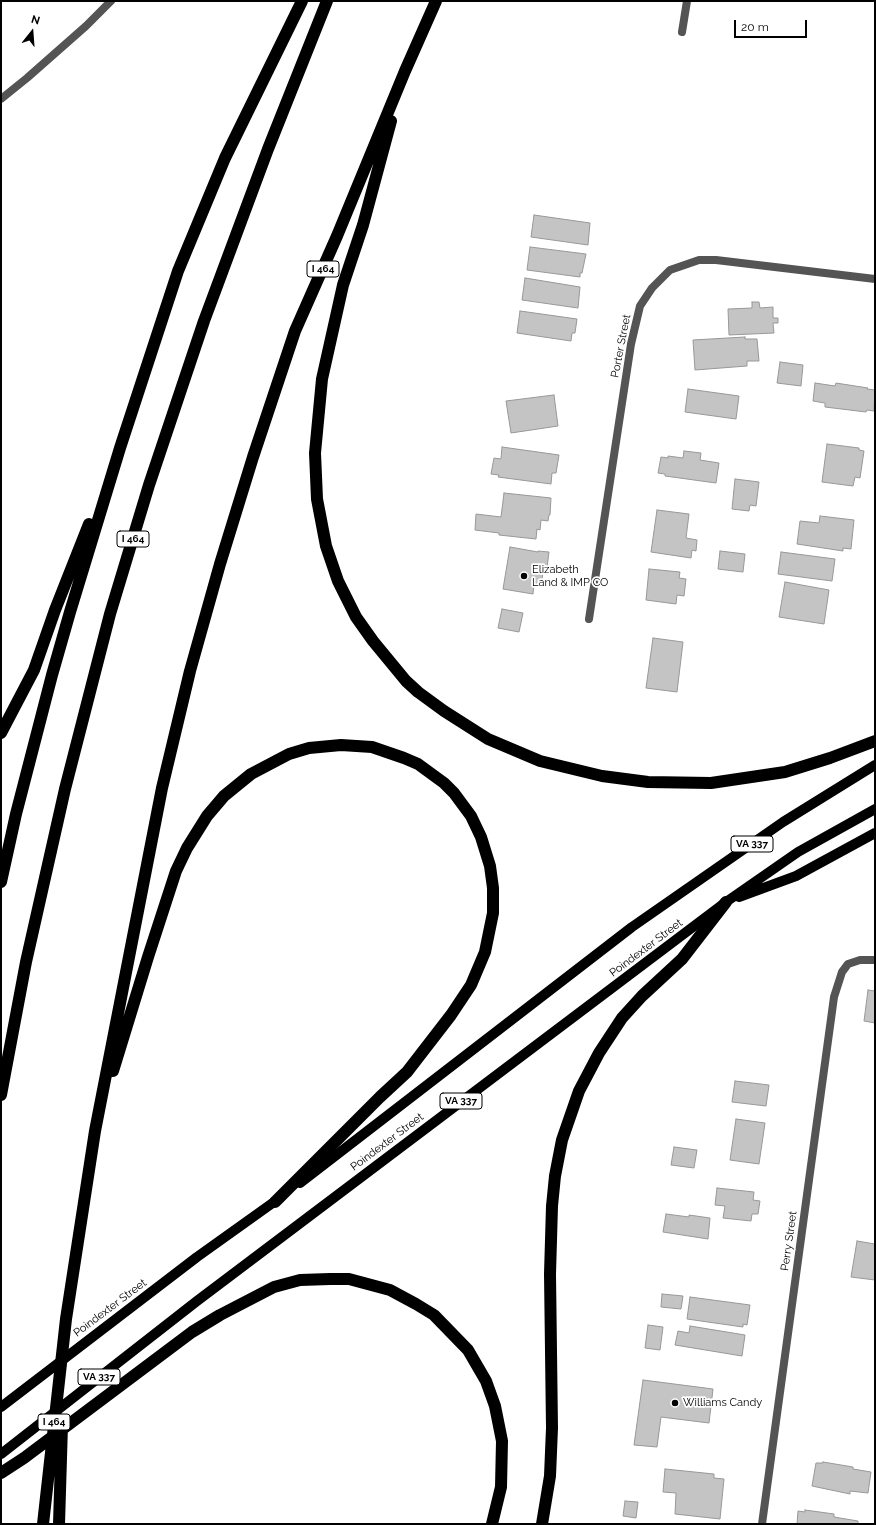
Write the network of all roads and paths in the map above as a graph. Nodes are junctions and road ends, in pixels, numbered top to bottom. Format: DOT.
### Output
graph roads {
  1 [pos="111,1"];
  2 [pos="302,1"];
  3 [pos="327,1"];
  4 [pos="436,1"];
  5 [pos="687,1"];
  6 [pos="682,32"];
  7 [pos="405,71"];
  8 [pos="1,99"];
  9 [pos="875,279"];
  10 [pos="120,448"];
  11 [pos="588,619"];
  12 [pos="1,733"];
  13 [pos="875,741"];
  14 [pos="875,765"];
  15 [pos="875,809"];
  16 [pos="875,833"];
  17 [pos="1,882"];
  18 [pos="726,902"];
  19 [pos="875,960"];
  20 [pos="1,1095"];
  21 [pos="95,1131"];
  22 [pos="275,1202"];
  23 [pos="66,1319"];
  24 [pos="1,1407"];
  25 [pos="1,1454"];
  26 [pos="1,1473"];
  27 [pos="43,1524"];
  28 [pos="59,1524"];
  29 [pos="492,1524"];
  30 [pos="542,1524"];
  31 [pos="762,1524"];
  1 -- 8 [label="street"];
  2 -- 10 [label="highway"];
  3 -- 20 [label="highway, I 464"];
  4 -- 7 [label="highway, I 464"];
  5 -- 6 [label="street"];
  7 -- 13 [label="highway"];
  7 -- 21 [label="highway, I 464"];
  9 -- 11 [label="street, Porter Street"];
  10 -- 12 [label="highway"];
  10 -- 17 [label="highway"];
  14 -- 22 [label="main road, Poindexter Street / VA 337"];
  15 -- 18 [label="main road, Poindexter Street / VA 337"];
  16 -- 18 [label="main road"];
  18 -- 25 [label="main road, Poindexter Street / VA 337"];
  18 -- 30 [label="highway"];
  19 -- 31 [label="street, Perry Street"];
  21 -- 22 [label="highway"];
  21 -- 23 [label="highway, I 464"];
  22 -- 24 [label="main road, Poindexter Street / VA 337"];
  23 -- 27 [label="highway, I 464"];
  23 -- 28 [label="highway"];
  26 -- 29 [label="highway"];
}
